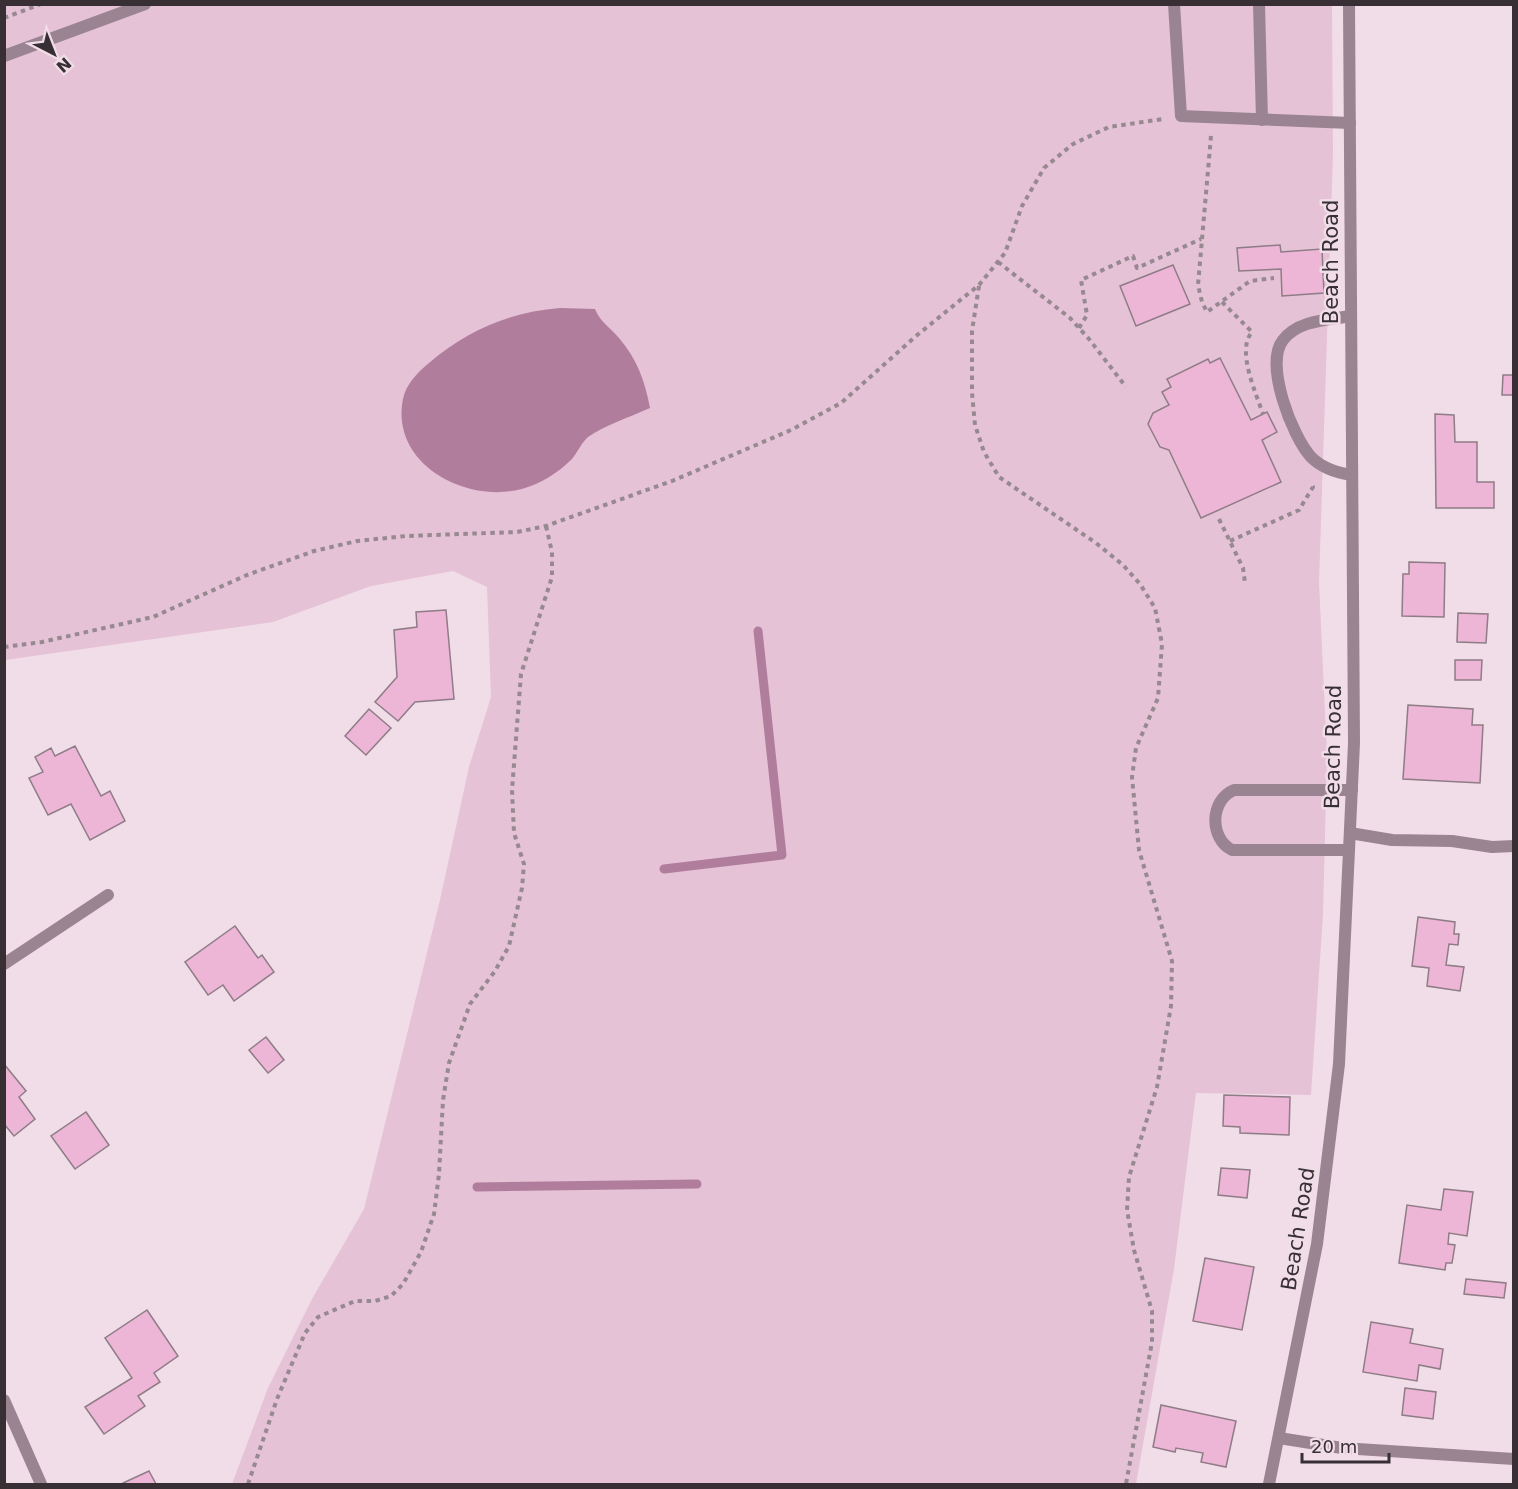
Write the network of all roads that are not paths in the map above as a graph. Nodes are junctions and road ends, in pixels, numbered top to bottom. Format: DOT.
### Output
graph roads {
  1 [pos="145,4"];
  2 [pos="1174,4"];
  3 [pos="1259,4"];
  4 [pos="1349,4"];
  5 [pos="4,56"];
  6 [pos="1262,120"];
  7 [pos="1350,123"];
  8 [pos="1351,316"];
  9 [pos="1352,475"];
  10 [pos="1352,790"];
  11 [pos="1350,833"];
  12 [pos="1514,846"];
  13 [pos="1349,850"];
  14 [pos="108,895"];
  15 [pos="4,964"];
  16 [pos="4,1400"];
  17 [pos="1279,1438"];
  18 [pos="1514,1459"];
  19 [pos="42,1485"];
  20 [pos="1269,1485"];
  1 -- 5 [label="street"];
  2 -- 6 [label="street"];
  3 -- 6 [label="street"];
  4 -- 7 [label="street, Beach Road"];
  6 -- 7 [label="street"];
  7 -- 8 [label="street, Beach Road"];
  8 -- 9 [label="street, Beach Road"];
  8 -- 9 [label="street"];
  9 -- 10 [label="street, Beach Road"];
  10 -- 11 [label="street, Beach Road"];
  10 -- 13 [label="street"];
  11 -- 12 [label="street"];
  11 -- 13 [label="street, Beach Road"];
  13 -- 17 [label="street, Beach Road"];
  14 -- 15 [label="street"];
  16 -- 19 [label="street"];
  17 -- 18 [label="street"];
  17 -- 20 [label="street, Beach Road"];
}
